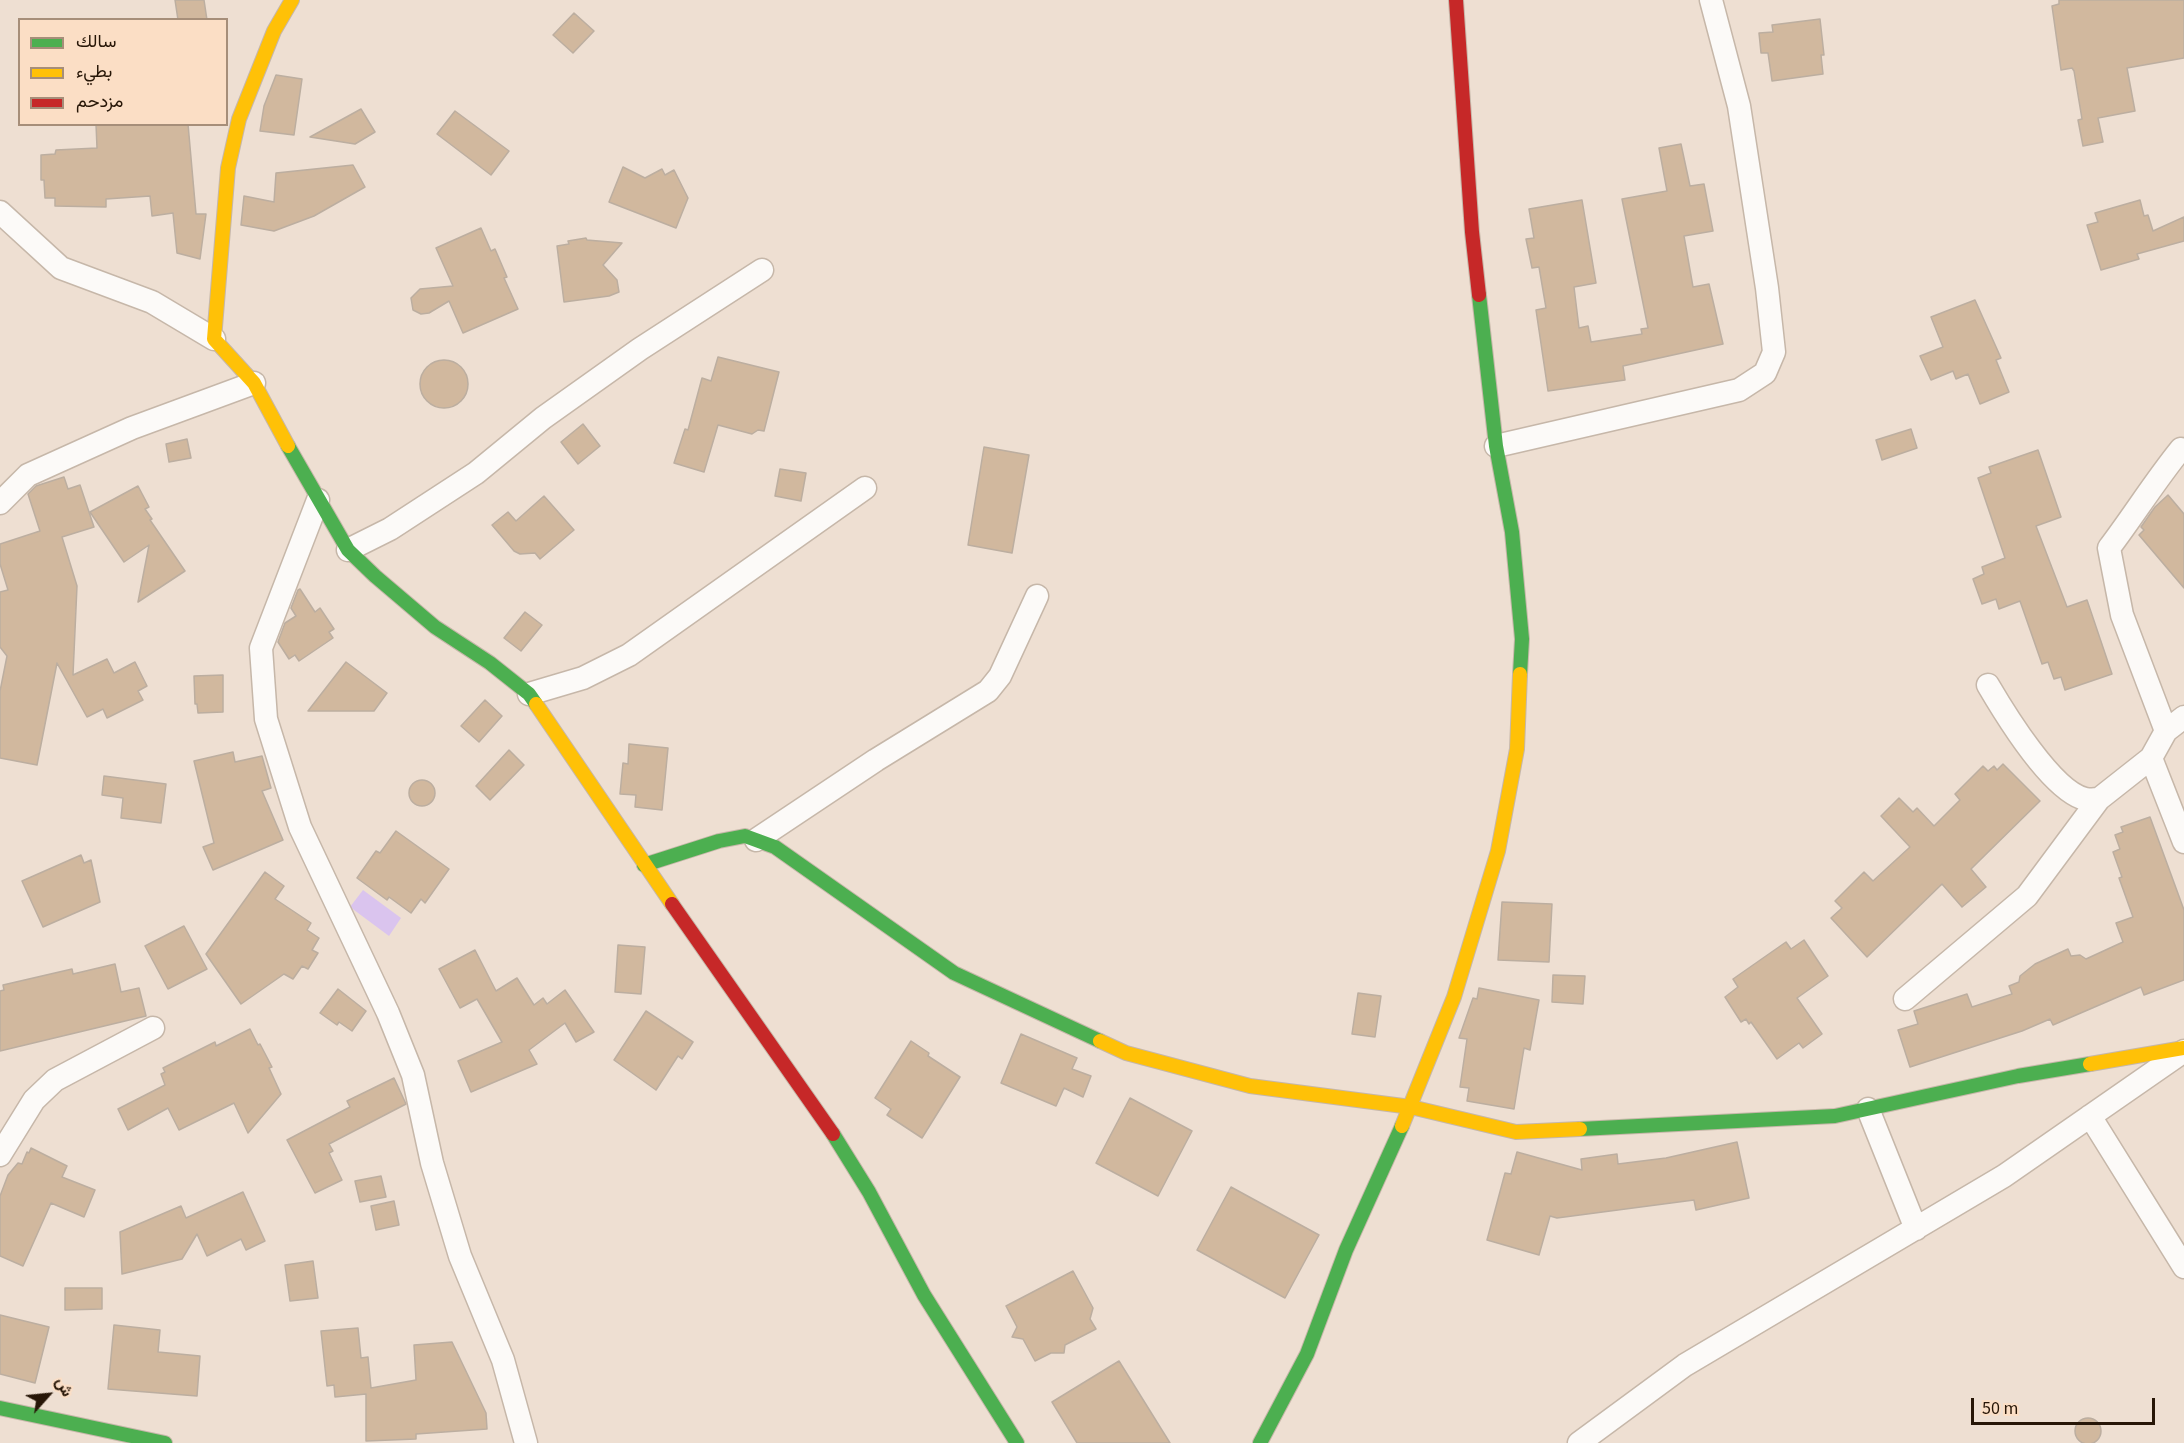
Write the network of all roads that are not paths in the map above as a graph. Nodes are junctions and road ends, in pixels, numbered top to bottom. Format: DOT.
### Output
graph roads {
  1 [pos="292,0"];
  2 [pos="1456,0"];
  3 [pos="1711,0"];
  4 [pos="0,212"];
  5 [pos="762,270"];
  6 [pos="214,339"];
  7 [pos="254,382"];
  8 [pos="1496,446"];
  9 [pos="2181,449"];
  10 [pos="865,488"];
  11 [pos="318,500"];
  12 [pos="0,503"];
  13 [pos="348,550"];
  14 [pos="1037,596"];
  15 [pos="1988,685"];
  16 [pos="529,694"];
  17 [pos="2184,717"];
  18 [pos="2166,731"];
  19 [pos="2151,758"];
  20 [pos="2099,799"];
  21 [pos="756,840"];
  22 [pos="2184,842"];
  23 [pos="644,865"];
  24 [pos="1905,999"];
  25 [pos="153,1028"];
  26 [pos="2184,1050"];
  27 [pos="1411,1107"];
  28 [pos="1868,1109"];
  29 [pos="2090,1116"];
  30 [pos="0,1155"];
  31 [pos="1916,1229"];
  32 [pos="2184,1267"];
  33 [pos="0,1408"];
  34 [pos="165,1443"];
  35 [pos="525,1443"];
  36 [pos="1017,1443"];
  37 [pos="1260,1443"];
  38 [pos="1579,1443"];
  1 -- 6 [label="street"];
  2 -- 8 [label="street"];
  3 -- 8 [label="street"];
  4 -- 6 [label="street"];
  5 -- 13 [label="street"];
  6 -- 7 [label="street"];
  7 -- 11 [label="street"];
  7 -- 12 [label="street"];
  8 -- 27 [label="street"];
  9 -- 18 [label="street"];
  10 -- 16 [label="street"];
  11 -- 13 [label="street"];
  11 -- 35 [label="street"];
  13 -- 16 [label="street"];
  14 -- 21 [label="street"];
  15 -- 20 [label="street"];
  16 -- 23 [label="street"];
  17 -- 18 [label="street"];
  18 -- 19 [label="street"];
  19 -- 20 [label="street"];
  19 -- 22 [label="street"];
  20 -- 24 [label="street"];
  21 -- 23 [label="street"];
  21 -- 27 [label="street"];
  23 -- 36 [label="street"];
  25 -- 30 [label="street"];
  26 -- 28 [label="street"];
  26 -- 29 [label="street"];
  27 -- 28 [label="street"];
  27 -- 37 [label="street"];
  28 -- 31 [label="street"];
  29 -- 31 [label="street"];
  29 -- 32 [label="street"];
  31 -- 38 [label="street"];
  33 -- 34 [label="street"];
}
